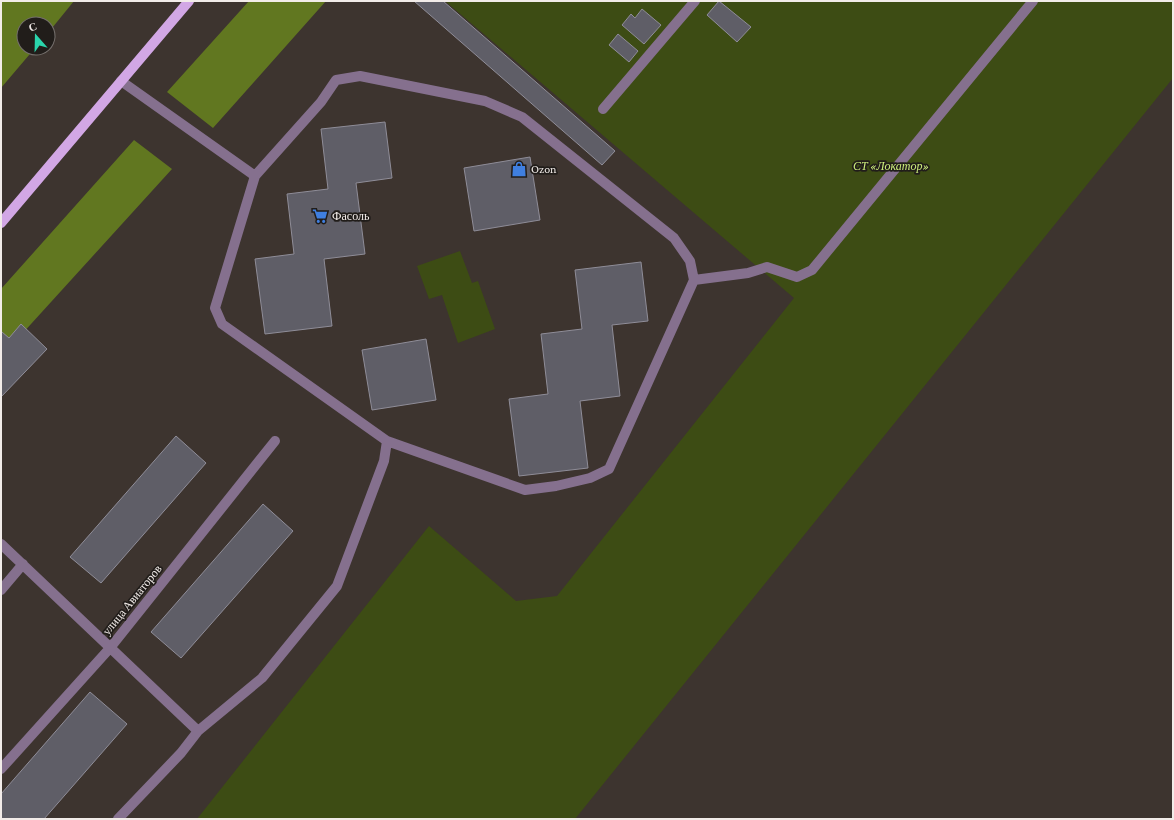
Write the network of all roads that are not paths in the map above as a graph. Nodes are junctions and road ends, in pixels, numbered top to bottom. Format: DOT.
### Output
graph roads {
  1 [pos="189,1"];
  2 [pos="695,1"];
  3 [pos="1033,1"];
  4 [pos="121,81"];
  5 [pos="603,109"];
  6 [pos="255,176"];
  7 [pos="1,223"];
  8 [pos="694,280"];
  9 [pos="275,441"];
  10 [pos="387,441"];
  11 [pos="1,544"];
  12 [pos="23,564"];
  13 [pos="1,590"];
  14 [pos="110,648"];
  15 [pos="198,731"];
  16 [pos="1,769"];
  17 [pos="118,819"];
  1 -- 4 [label="main road"];
  2 -- 5 [label="street"];
  3 -- 8 [label="street"];
  4 -- 6 [label="street"];
  4 -- 7 [label="main road"];
  6 -- 8 [label="street"];
  6 -- 10 [label="street"];
  8 -- 10 [label="street"];
  9 -- 14 [label="street, улица Авиаторов"];
  10 -- 15 [label="street"];
  11 -- 12 [label="street"];
  12 -- 13 [label="street"];
  12 -- 14 [label="street"];
  14 -- 15 [label="street"];
  14 -- 16 [label="street, улица Авиаторов"];
  15 -- 17 [label="street"];
}
